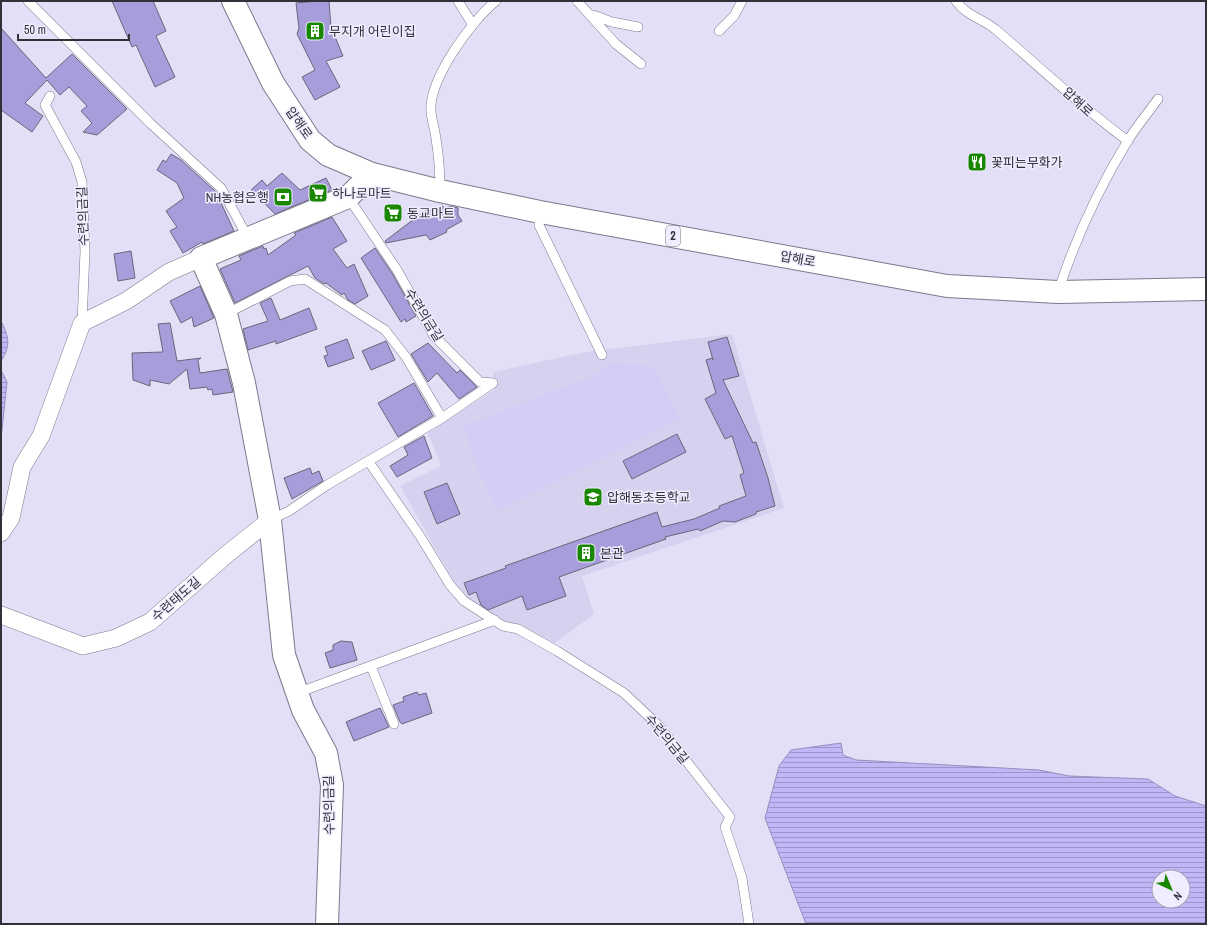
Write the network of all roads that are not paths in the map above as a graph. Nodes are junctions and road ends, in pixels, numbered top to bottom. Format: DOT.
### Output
graph roads {
  1 [pos="28,1"];
  2 [pos="233,1"];
  3 [pos="458,1"];
  4 [pos="496,1"];
  5 [pos="577,1"];
  6 [pos="742,1"];
  7 [pos="956,1"];
  8 [pos="591,15"];
  9 [pos="473,25"];
  10 [pos="638,27"];
  11 [pos="719,31"];
  12 [pos="641,64"];
  13 [pos="50,96"];
  14 [pos="1158,99"];
  15 [pos="1128,141"];
  16 [pos="372,174"];
  17 [pos="440,191"];
  18 [pos="348,197"];
  19 [pos="540,212"];
  20 [pos="248,238"];
  21 [pos="201,258"];
  22 [pos="1206,289"];
  23 [pos="1058,292"];
  24 [pos="226,314"];
  25 [pos="82,323"];
  26 [pos="602,355"];
  27 [pos="442,418"];
  28 [pos="369,462"];
  29 [pos="270,520"];
  30 [pos="1,533"];
  31 [pos="1,615"];
  32 [pos="495,620"];
  33 [pos="371,666"];
  34 [pos="297,693"];
  35 [pos="394,724"];
  36 [pos="327,924"];
  37 [pos="749,924"];
  1 -- 20 [label="lane"];
  2 -- 16 [label="main road, 압해로 / 2"];
  3 -- 9 [label="lane"];
  4 -- 9 [label="lane"];
  5 -- 8 [label="lane"];
  6 -- 11 [label="lane"];
  7 -- 15 [label="lane, 압해로"];
  8 -- 10 [label="lane"];
  8 -- 12 [label="lane"];
  9 -- 17 [label="lane"];
  13 -- 25 [label="lane, 수련의금길"];
  14 -- 15 [label="lane"];
  15 -- 23 [label="lane"];
  16 -- 17 [label="main road, 압해로 / 2"];
  16 -- 18 [label="main road"];
  17 -- 19 [label="main road, 압해로 / 2"];
  18 -- 20 [label="main road"];
  18 -- 27 [label="lane, 수련의금길"];
  19 -- 23 [label="main road, 압해로 / 2"];
  19 -- 26 [label="lane"];
  20 -- 21 [label="main road"];
  21 -- 24 [label="main road, 수련의금길"];
  21 -- 25 [label="street"];
  22 -- 23 [label="main road, 압해로 / 2"];
  24 -- 27 [label="lane"];
  24 -- 29 [label="main road, 수련의금길"];
  25 -- 30 [label="street, 수련의금길"];
  27 -- 28 [label="lane, 수련의금길"];
  28 -- 29 [label="lane, 수련의금길"];
  28 -- 32 [label="lane, 수련의금길"];
  29 -- 31 [label="street, 수련태도길"];
  29 -- 34 [label="main road, 수련의금길"];
  32 -- 33 [label="lane"];
  32 -- 37 [label="lane, 수련의금길"];
  33 -- 34 [label="lane"];
  33 -- 35 [label="lane"];
  34 -- 36 [label="main road, 수련의금길"];
}
